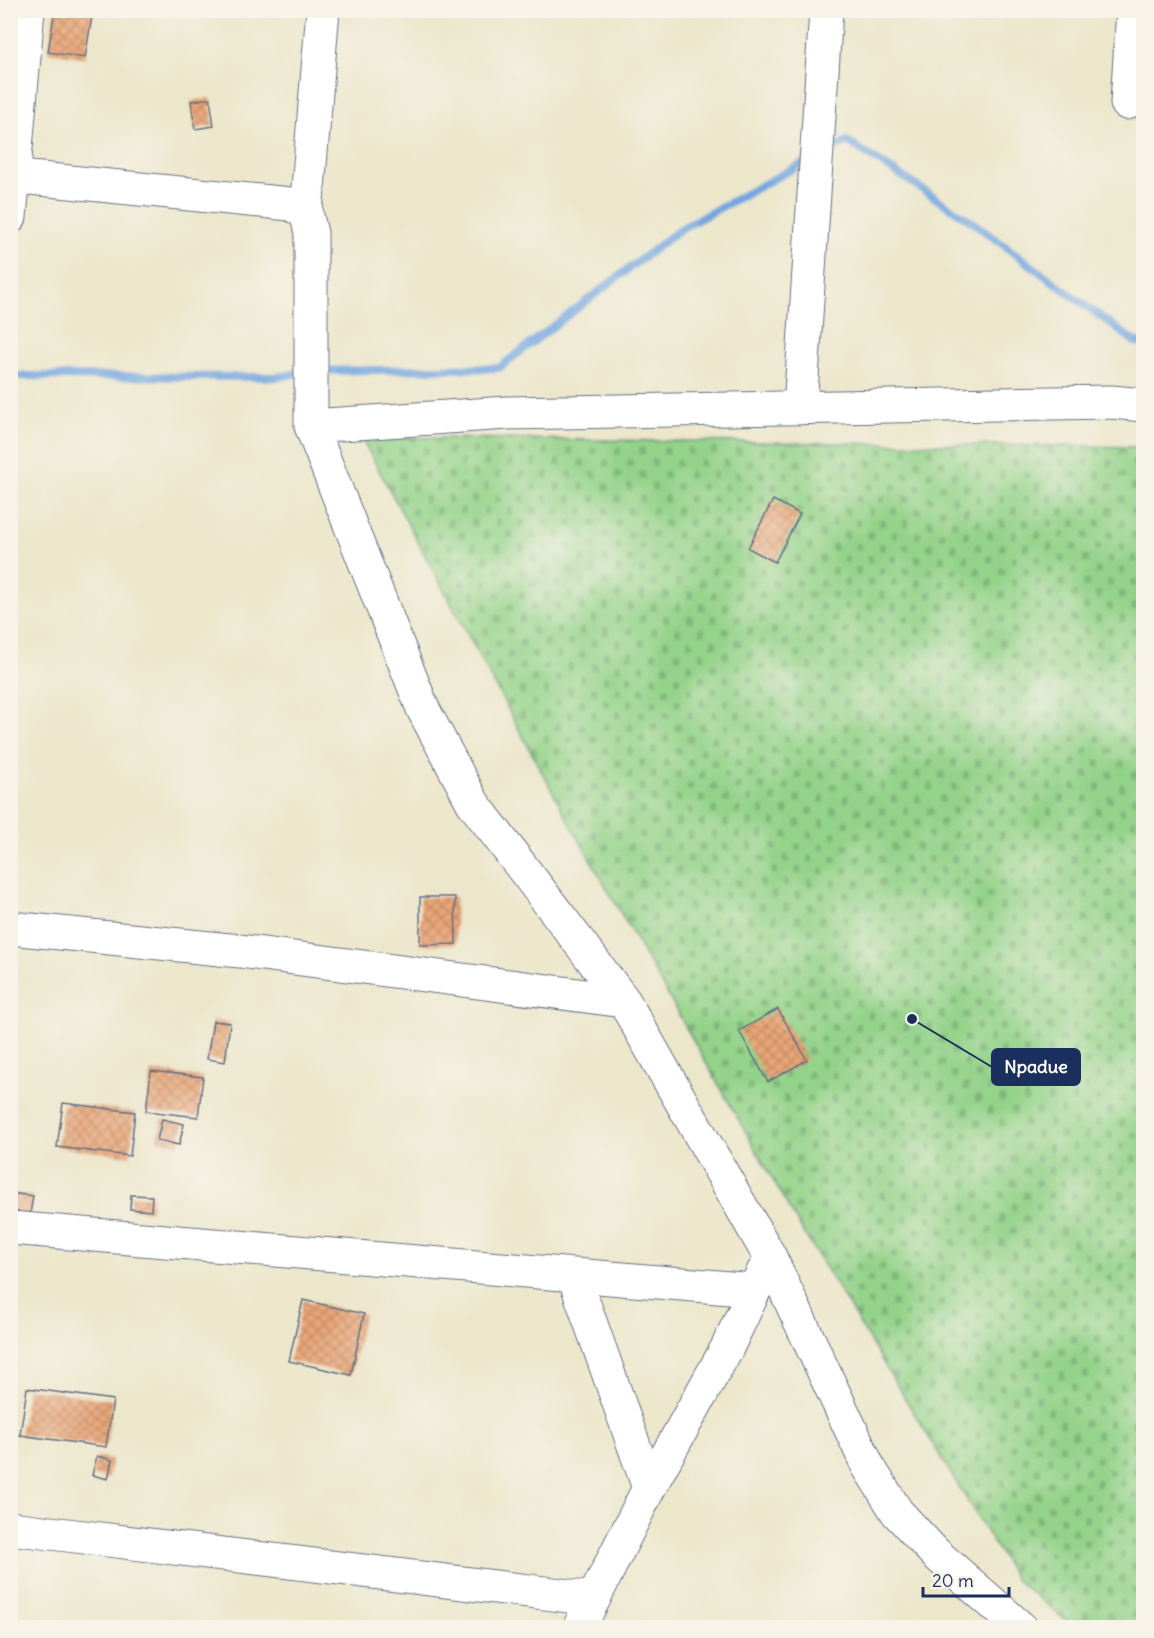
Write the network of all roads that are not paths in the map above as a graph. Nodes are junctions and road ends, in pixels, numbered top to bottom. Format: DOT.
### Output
graph roads {
  1 [pos="28,10"];
  2 [pos="323,10"];
  3 [pos="826,10"];
  4 [pos="1133,10"];
  5 [pos="1127,103"];
  6 [pos="12,176"];
  7 [pos="306,212"];
  8 [pos="10,217"];
  9 [pos="1143,405"];
  10 [pos="800,408"];
  11 [pos="310,426"];
  12 [pos="10,928"];
  13 [pos="624,1001"];
  14 [pos="10,1228"];
  15 [pos="770,1257"];
  16 [pos="574,1276"];
  17 [pos="754,1290"];
  18 [pos="649,1488"];
  19 [pos="10,1528"];
  20 [pos="594,1599"];
  21 [pos="579,1628"];
  22 [pos="1021,1628"];
  1 -- 6 [label="street"];
  2 -- 7 [label="street"];
  3 -- 10 [label="street"];
  4 -- 5 [label="street"];
  6 -- 7 [label="street"];
  6 -- 8 [label="street"];
  7 -- 11 [label="street"];
  9 -- 10 [label="street"];
  10 -- 11 [label="street"];
  11 -- 13 [label="street"];
  12 -- 13 [label="street"];
  13 -- 15 [label="street"];
  14 -- 16 [label="street"];
  15 -- 17 [label="street"];
  15 -- 22 [label="street"];
  16 -- 17 [label="street"];
  16 -- 18 [label="street"];
  17 -- 18 [label="street"];
  18 -- 20 [label="street"];
  19 -- 20 [label="street"];
  20 -- 21 [label="street"];
}
